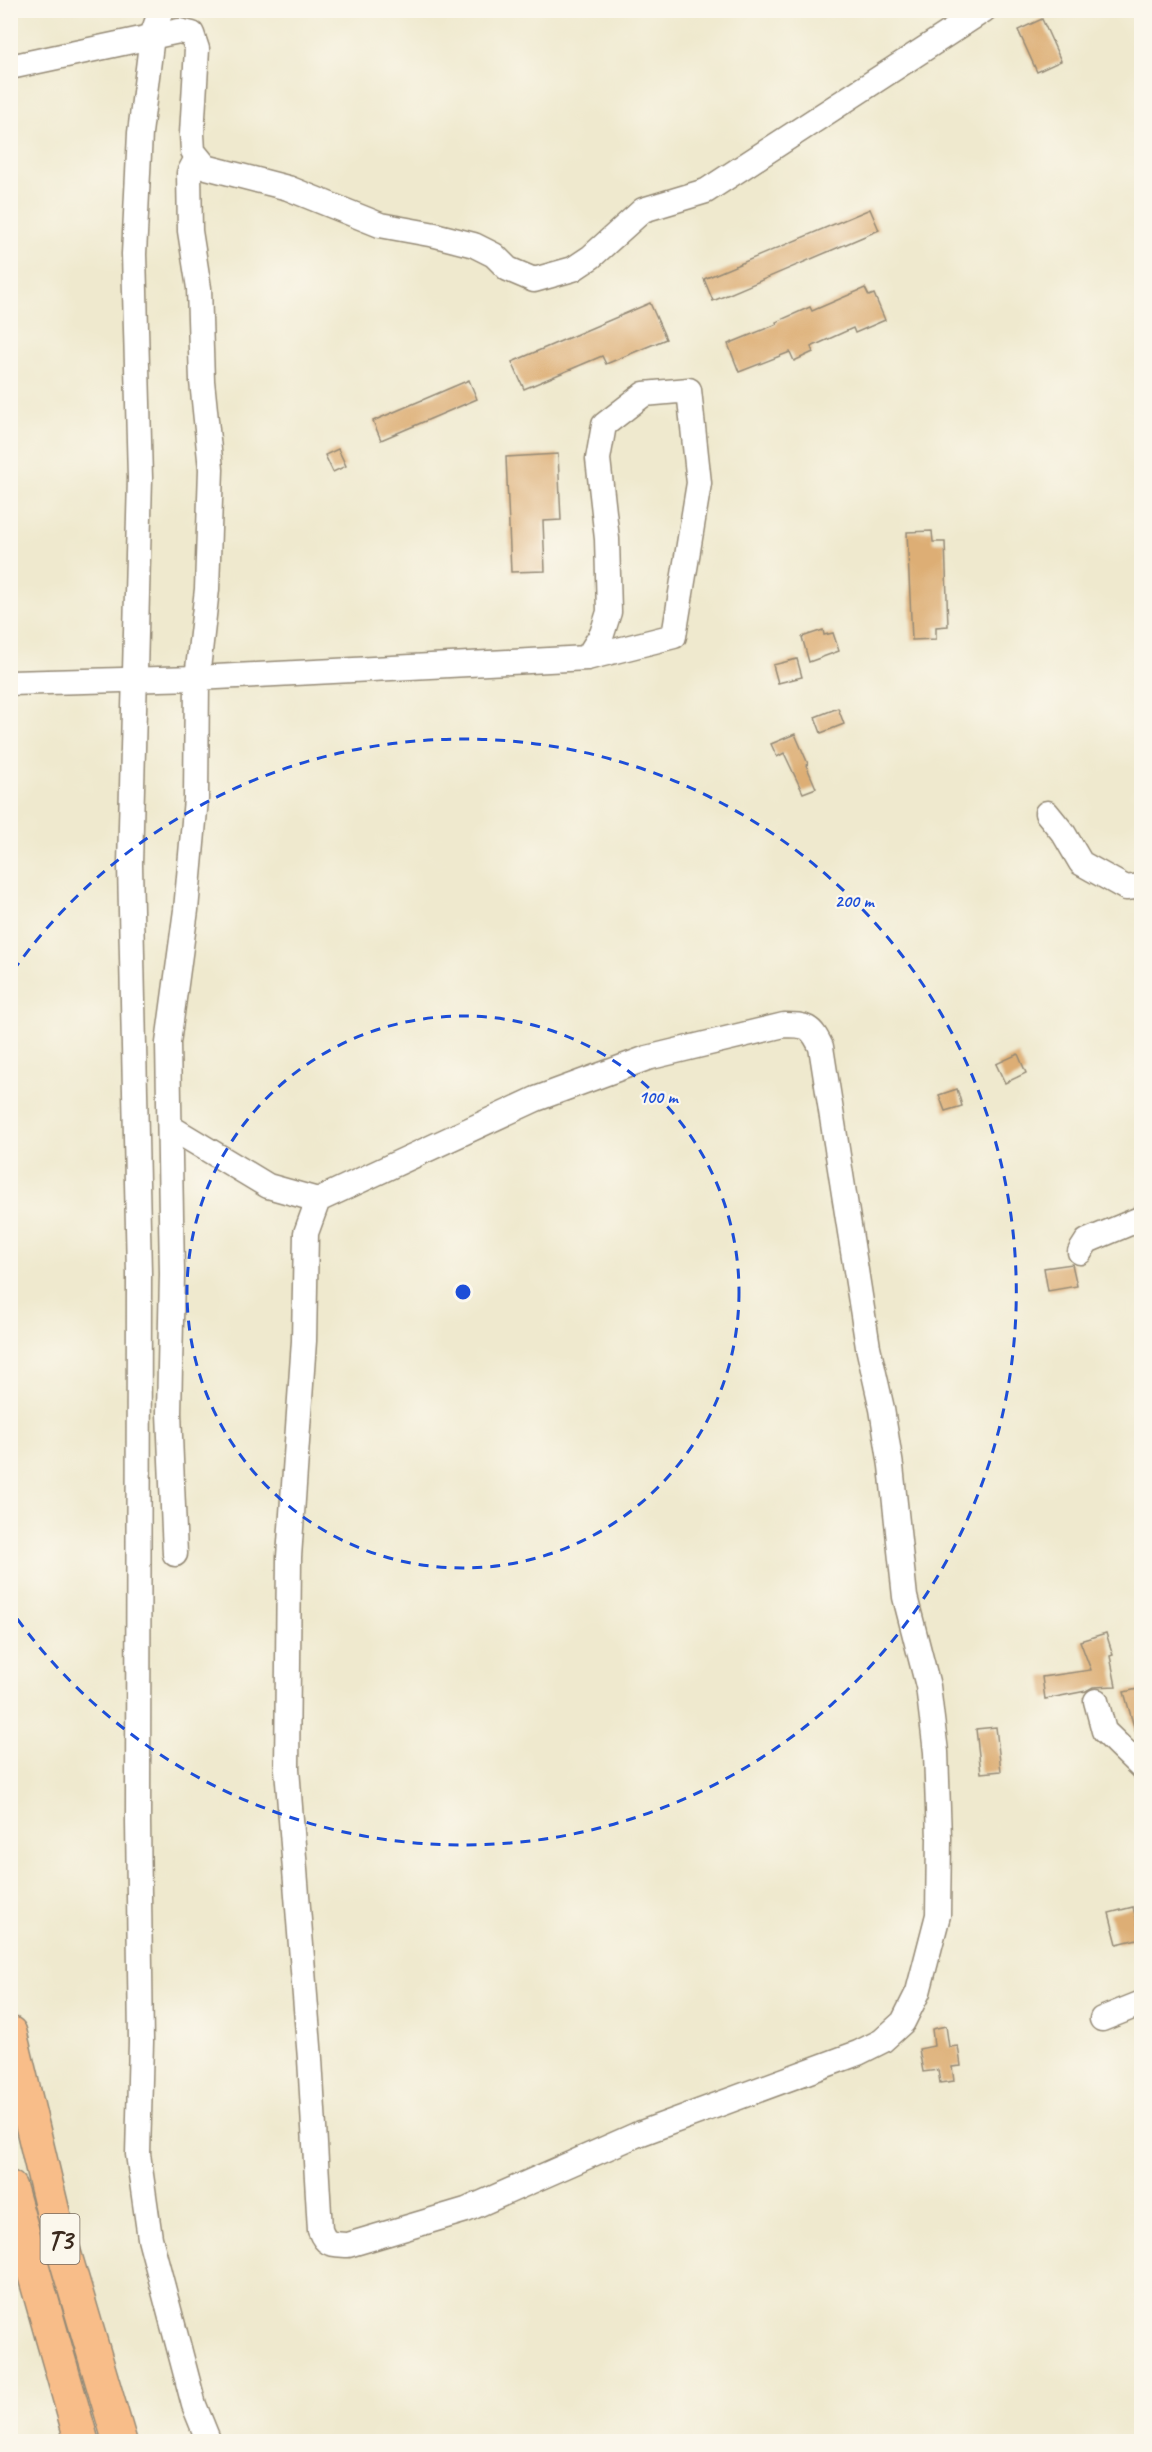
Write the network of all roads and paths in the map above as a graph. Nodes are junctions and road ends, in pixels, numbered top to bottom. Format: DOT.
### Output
graph roads {
  1 [pos="161,10"];
  2 [pos="984,10"];
  3 [pos="152,36"];
  4 [pos="10,67"];
  5 [pos="197,158"];
  6 [pos="587,658"];
  7 [pos="136,678"];
  8 [pos="197,678"];
  9 [pos="10,683"];
  10 [pos="1047,813"];
  11 [pos="1142,886"];
  12 [pos="170,1126"];
  13 [pos="318,1200"];
  14 [pos="1142,1218"];
  15 [pos="1080,1252"];
  16 [pos="175,1554"];
  17 [pos="1096,1701"];
  18 [pos="1142,1768"];
  19 [pos="1142,2003"];
  20 [pos="1102,2019"];
  21 [pos="10,2033"];
  22 [pos="10,2188"];
  23 [pos="82,2442"];
  24 [pos="120,2442"];
  25 [pos="209,2442"];
  1 -- 3 [label="street"];
  2 -- 5 [label="street"];
  3 -- 4 [label="street"];
  3 -- 5 [label="street"];
  3 -- 7 [label="street"];
  5 -- 8 [label="street"];
  6 -- 6 [label="street"];
  6 -- 8 [label="street"];
  7 -- 8 [label="street"];
  7 -- 9 [label="street"];
  7 -- 25 [label="street"];
  8 -- 12 [label="street"];
  10 -- 11 [label="street"];
  12 -- 13 [label="street"];
  12 -- 16 [label="street"];
  13 -- 13 [label="street"];
  14 -- 15 [label="street"];
  17 -- 18 [label="street"];
  19 -- 20 [label="street"];
  21 -- 24 [label="highway, T3"];
  22 -- 23 [label="highway, T3"];
}
